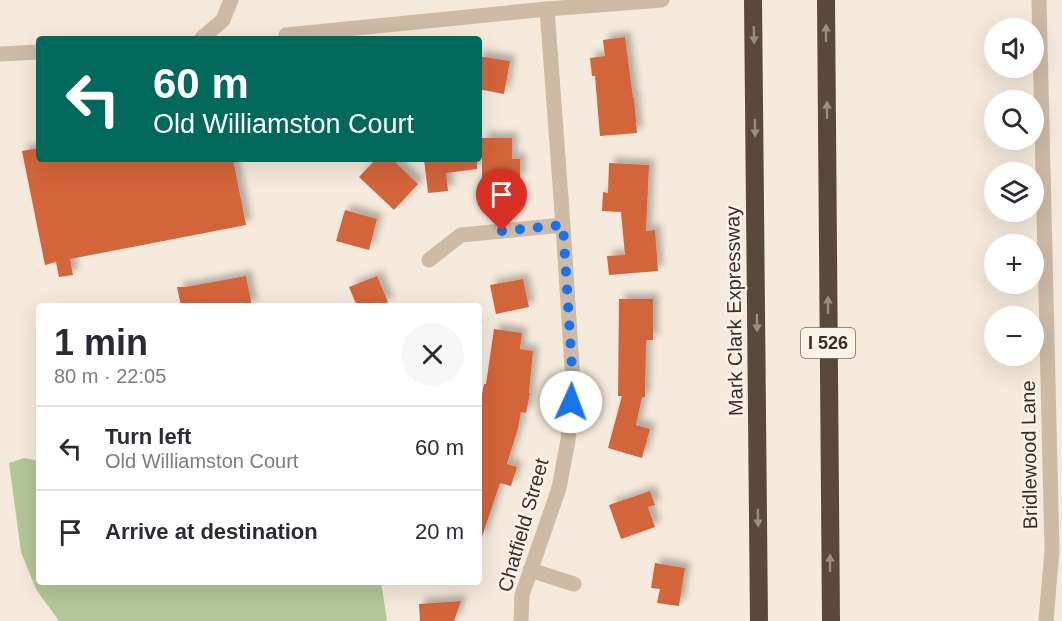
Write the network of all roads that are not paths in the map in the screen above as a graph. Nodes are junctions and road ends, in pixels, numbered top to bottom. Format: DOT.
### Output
graph roads {
  1 [pos="231,0"];
  2 [pos="662,0"];
  3 [pos="753,0"];
  4 [pos="826,0"];
  5 [pos="1039,0"];
  6 [pos="547,9"];
  7 [pos="286,35"];
  8 [pos="205,36"];
  9 [pos="36,51"];
  10 [pos="0,54"];
  11 [pos="563,225"];
  12 [pos="429,260"];
  13 [pos="530,570"];
  14 [pos="574,584"];
  15 [pos="521,621"];
  16 [pos="759,621"];
  17 [pos="831,621"];
  18 [pos="1046,621"];
  1 -- 8 [label="street"];
  2 -- 6 [label="street"];
  3 -- 16 [label="highway, Mark Clark Expressway, one-way"];
  17 -- 4 [label="highway, I 526, one-way"];
  5 -- 18 [label="street, Bridlewood Lane"];
  6 -- 7 [label="street"];
  6 -- 11 [label="street, Chatfield Street"];
  9 -- 10 [label="street"];
  11 -- 12 [label="street"];
  11 -- 13 [label="street, Chatfield Street"];
  13 -- 14 [label="street"];
  13 -- 15 [label="street, Chatfield Street"];
}
